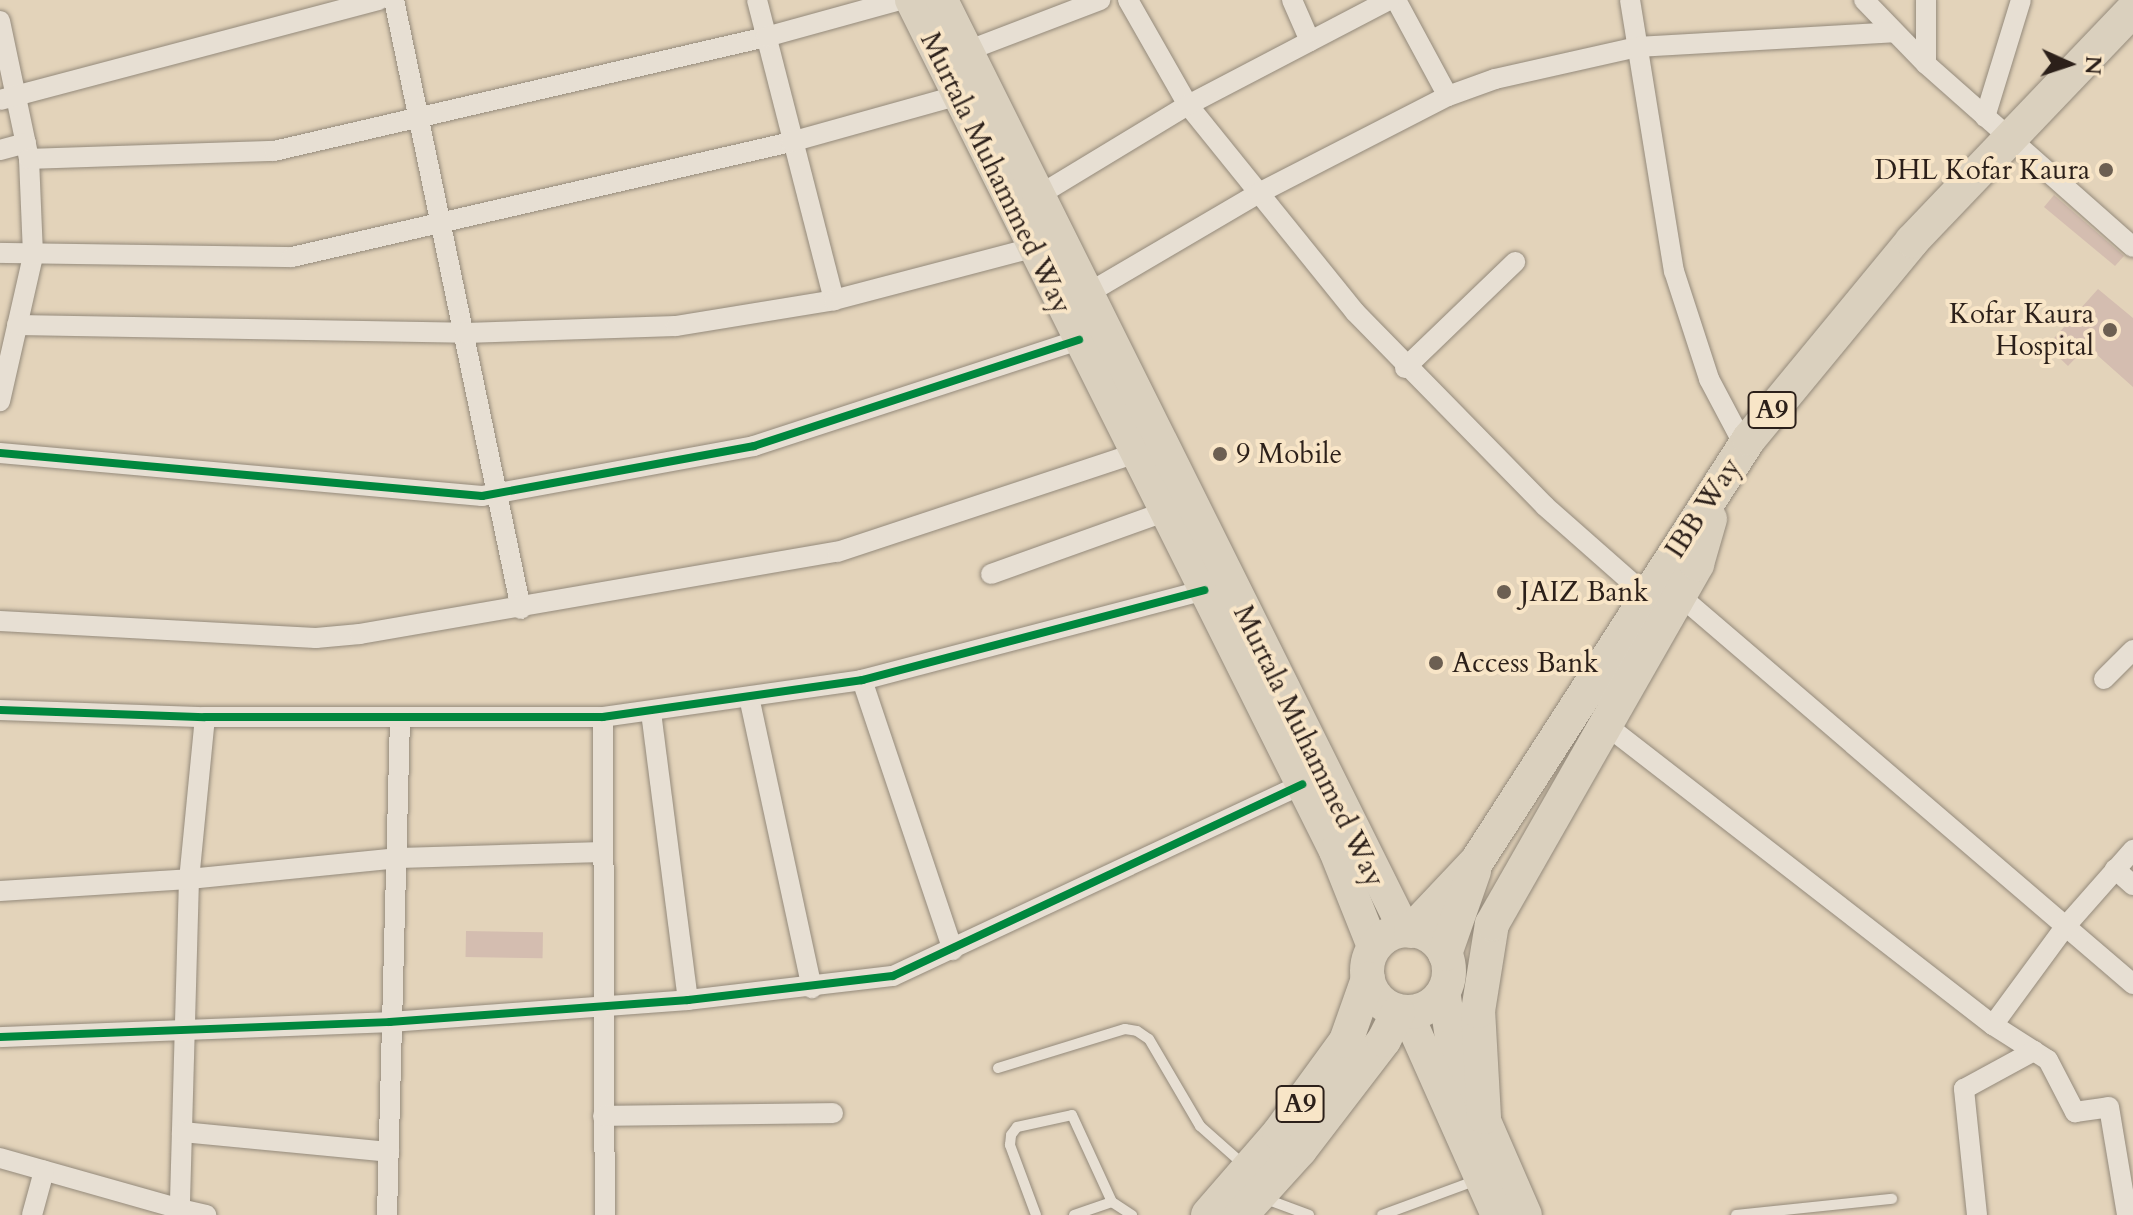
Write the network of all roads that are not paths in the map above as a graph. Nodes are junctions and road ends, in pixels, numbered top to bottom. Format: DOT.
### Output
graph roads {
  1 [pos="379,0"];
  2 [pos="394,0"];
  3 [pos="757,0"];
  4 [pos="900,0"];
  5 [pos="911,0"];
  6 [pos="942,0"];
  7 [pos="1100,0"];
  8 [pos="1128,0"];
  9 [pos="1292,0"];
  10 [pos="1389,0"];
  11 [pos="1396,0"];
  12 [pos="1630,0"];
  13 [pos="1864,0"];
  14 [pos="1926,0"];
  15 [pos="2021,0"];
  16 [pos="2133,10"];
  17 [pos="0,21"];
  18 [pos="1894,32"];
  19 [pos="766,37"];
  20 [pos="1310,41"];
  21 [pos="1637,47"];
  22 [pos="964,52"];
  23 [pos="1926,64"];
  24 [pos="956,96"];
  25 [pos="1448,96"];
  26 [pos="8,98"];
  27 [pos="1188,105"];
  28 [pos="414,116"];
  29 [pos="1997,127"];
  30 [pos="791,142"];
  31 [pos="0,150"];
  32 [pos="27,151"];
  33 [pos="1259,193"];
  34 [pos="1036,197"];
  35 [pos="441,223"];
  36 [pos="1044,245"];
  37 [pos="2133,247"];
  38 [pos="0,253"];
  39 [pos="33,256"];
  40 [pos="1515,262"];
  41 [pos="1085,295"];
  42 [pos="834,300"];
  43 [pos="17,325"];
  44 [pos="465,333"];
  45 [pos="1079,340"];
  46 [pos="3,361"];
  47 [pos="1405,368"];
  48 [pos="0,401"];
  49 [pos="1744,445"];
  50 [pos="1139,452"];
  51 [pos="0,453"];
  52 [pos="500,492"];
  53 [pos="1167,511"];
  54 [pos="991,574"];
  55 [pos="1204,590"];
  56 [pos="1663,595"];
  57 [pos="521,609"];
  58 [pos="0,621"];
  59 [pos="2133,650"];
  60 [pos="2104,679"];
  61 [pos="862,680"];
  62 [pos="749,697"];
  63 [pos="0,710"];
  64 [pos="651,712"];
  65 [pos="205,717"];
  66 [pos="400,717"];
  67 [pos="603,717"];
  68 [pos="1606,725"];
  69 [pos="1302,784"];
  70 [pos="2133,850"];
  71 [pos="603,852"];
  72 [pos="399,858"];
  73 [pos="1477,861"];
  74 [pos="2115,869"];
  75 [pos="189,879"];
  76 [pos="2133,885"];
  77 [pos="0,891"];
  78 [pos="2065,927"];
  79 [pos="1408,931"];
  80 [pos="953,950"];
  81 [pos="1445,954"];
  82 [pos="1371,964"];
  83 [pos="2133,984"];
  84 [pos="812,988"];
  85 [pos="1444,990"];
  86 [pos="688,1000"];
  87 [pos="605,1006"];
  88 [pos="1403,1012"];
  89 [pos="390,1022"];
  90 [pos="1993,1025"];
  91 [pos="181,1034"];
  92 [pos="0,1037"];
  93 [pos="2034,1051"];
  94 [pos="998,1068"];
  95 [pos="833,1113"];
  96 [pos="603,1116"];
  97 [pos="1484,1117"];
  98 [pos="182,1132"];
  99 [pos="389,1152"];
  100 [pos="0,1158"];
  101 [pos="43,1176"];
  102 [pos="1479,1179"];
  103 [pos="1249,1194"];
  104 [pos="1892,1199"];
  105 [pos="1112,1202"];
  106 [pos="180,1209"];
  107 [pos="32,1215"];
  108 [pos="206,1215"];
  109 [pos="387,1215"];
  110 [pos="605,1215"];
  111 [pos="1036,1215"];
  112 [pos="1074,1215"];
  113 [pos="1132,1215"];
  114 [pos="1208,1215"];
  115 [pos="1309,1215"];
  116 [pos="1382,1215"];
  117 [pos="1497,1215"];
  118 [pos="1526,1215"];
  119 [pos="1736,1215"];
  120 [pos="1977,1215"];
  121 [pos="2127,1215"];
  1 -- 26 [label="street"];
  2 -- 28 [label="street"];
  3 -- 19 [label="street"];
  4 -- 19 [label="street"];
  5 -- 24 [label="main road, Murtala Muhammed Way"];
  6 -- 22 [label="main road, Murtala Muhammed Way"];
  7 -- 22 [label="street"];
  8 -- 27 [label="street"];
  9 -- 20 [label="street"];
  10 -- 20 [label="street"];
  11 -- 25 [label="street"];
  12 -- 21 [label="street"];
  13 -- 18 [label="street"];
  14 -- 23 [label="street"];
  15 -- 29 [label="street"];
  16 -- 29 [label="highway, IBB Way / A9"];
  17 -- 26 [label="street"];
  18 -- 21 [label="street"];
  18 -- 23 [label="street"];
  19 -- 28 [label="street"];
  19 -- 30 [label="street"];
  20 -- 27 [label="street"];
  21 -- 25 [label="street"];
  21 -- 49 [label="street"];
  22 -- 34 [label="main road, Murtala Muhammed Way"];
  23 -- 29 [label="street"];
  24 -- 30 [label="street"];
  24 -- 36 [label="main road, Murtala Muhammed Way"];
  25 -- 33 [label="street"];
  26 -- 32 [label="street"];
  27 -- 33 [label="street"];
  27 -- 34 [label="street"];
  28 -- 32 [label="street"];
  28 -- 35 [label="street"];
  29 -- 37 [label="street"];
  29 -- 49 [label="highway, IBB Way / A9"];
  30 -- 35 [label="street"];
  30 -- 42 [label="street"];
  31 -- 32 [label="street"];
  32 -- 39 [label="street"];
  33 -- 41 [label="street"];
  33 -- 47 [label="street"];
  34 -- 36 [label="main road, Murtala Muhammed Way"];
  35 -- 39 [label="street"];
  35 -- 44 [label="street"];
  36 -- 41 [label="main road, Murtala Muhammed Way"];
  36 -- 42 [label="street"];
  36 -- 45 [label="main road, Murtala Muhammed Way"];
  38 -- 39 [label="street"];
  39 -- 43 [label="street"];
  40 -- 47 [label="street"];
  41 -- 79 [label="main road, Murtala Muhammed Way"];
  42 -- 44 [label="street"];
  43 -- 44 [label="street"];
  43 -- 46 [label="street"];
  44 -- 52 [label="street"];
  45 -- 50 [label="main road, Murtala Muhammed Way"];
  45 -- 52 [label="street"];
  46 -- 48 [label="street"];
  47 -- 56 [label="street"];
  49 -- 56 [label="highway, IBB Way / A9"];
  50 -- 53 [label="main road, Murtala Muhammed Way"];
  50 -- 57 [label="street"];
  51 -- 52 [label="street"];
  52 -- 57 [label="street"];
  53 -- 54 [label="street"];
  53 -- 55 [label="main road, Murtala Muhammed Way"];
  55 -- 61 [label="street"];
  55 -- 69 [label="main road, Murtala Muhammed Way"];
  56 -- 68 [label="highway"];
  56 -- 73 [label="highway, IBB Way / A9"];
  56 -- 78 [label="street"];
  57 -- 58 [label="street"];
  59 -- 60 [label="street"];
  61 -- 62 [label="street"];
  61 -- 80 [label="street"];
  62 -- 64 [label="street"];
  62 -- 84 [label="street"];
  63 -- 65 [label="street"];
  64 -- 67 [label="street"];
  64 -- 86 [label="street"];
  65 -- 66 [label="street"];
  65 -- 75 [label="street"];
  66 -- 67 [label="street"];
  66 -- 72 [label="street"];
  67 -- 71 [label="street"];
  68 -- 90 [label="street"];
  68 -- 97 [label="highway"];
  69 -- 80 [label="street"];
  69 -- 82 [label="main road, Murtala Muhammed Way"];
  70 -- 74 [label="street"];
  71 -- 72 [label="street"];
  71 -- 87 [label="street"];
  72 -- 75 [label="street"];
  72 -- 89 [label="street"];
  73 -- 79 [label="highway, IBB Way / A9"];
  73 -- 81 [label="highway, IBB Way / A9"];
  74 -- 76 [label="street"];
  74 -- 78 [label="street"];
  75 -- 77 [label="street"];
  75 -- 91 [label="street"];
  78 -- 83 [label="street"];
  78 -- 90 [label="street"];
  79 -- 81 [label="highway"];
  79 -- 82 [label="highway, A9"];
  80 -- 84 [label="street"];
  81 -- 85 [label="highway, A9"];
  82 -- 88 [label="highway"];
  82 -- 103 [label="highway, A9"];
  84 -- 86 [label="street"];
  85 -- 88 [label="highway"];
  85 -- 97 [label="main road"];
  86 -- 87 [label="street"];
  87 -- 89 [label="street"];
  87 -- 96 [label="street"];
  88 -- 102 [label="main road"];
  88 -- 103 [label="highway, A9"];
  89 -- 91 [label="street"];
  89 -- 99 [label="street"];
  90 -- 93 [label="street"];
  91 -- 92 [label="street"];
  91 -- 98 [label="street"];
  93 -- 120 [label="street"];
  93 -- 121 [label="street"];
  94 -- 103 [label="lane"];
  95 -- 96 [label="street"];
  96 -- 110 [label="street"];
  97 -- 118 [label="main road"];
  98 -- 99 [label="street"];
  98 -- 106 [label="street"];
  99 -- 109 [label="street"];
  100 -- 101 [label="street"];
  101 -- 106 [label="street"];
  101 -- 107 [label="street"];
  102 -- 116 [label="lane"];
  102 -- 117 [label="main road"];
  103 -- 114 [label="highway, A9"];
  103 -- 115 [label="lane"];
  104 -- 119 [label="lane"];
  105 -- 111 [label="lane"];
  105 -- 112 [label="lane"];
  105 -- 113 [label="lane"];
  106 -- 108 [label="street"];
}
